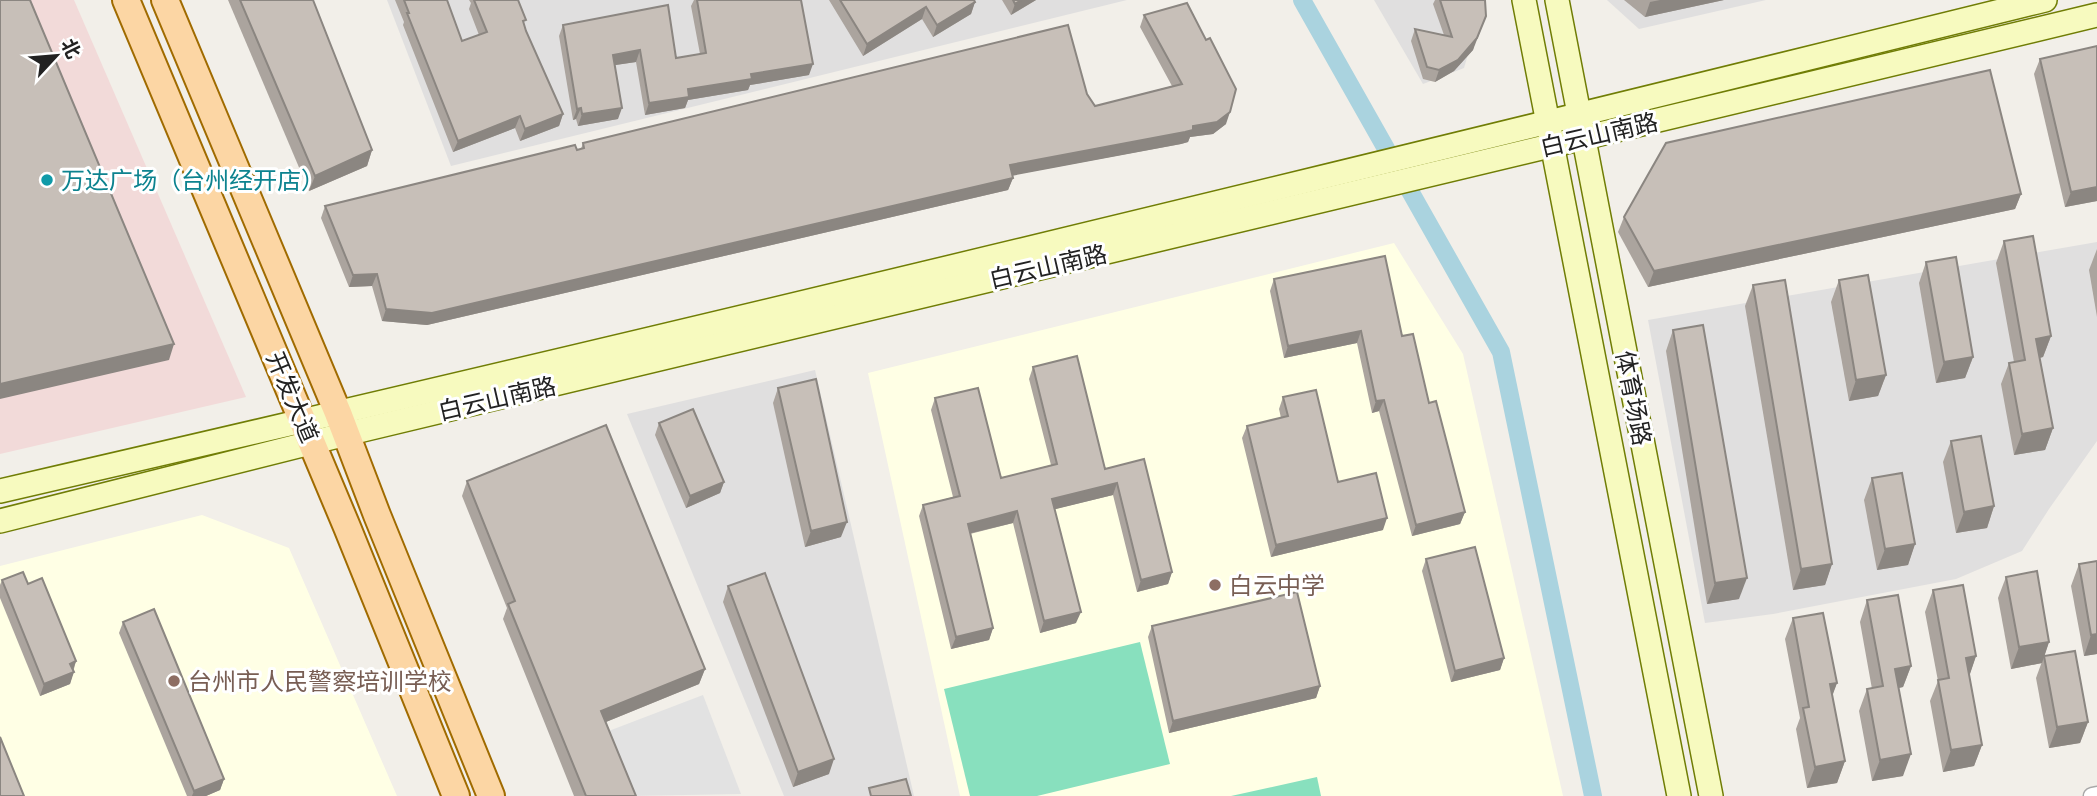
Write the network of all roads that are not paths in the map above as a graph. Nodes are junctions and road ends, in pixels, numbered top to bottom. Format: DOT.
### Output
graph roads {
  1 [pos="126,0"];
  2 [pos="165,0"];
  3 [pos="1524,0"];
  4 [pos="1557,0"];
  5 [pos="2045,0"];
  6 [pos="2097,15"];
  7 [pos="1579,115"];
  8 [pos="1548,122"];
  9 [pos="1584,138"];
  10 [pos="1553,145"];
  11 [pos="342,423"];
  12 [pos="307,432"];
  13 [pos="0,491"];
  14 [pos="0,521"];
  15 [pos="2097,795"];
  16 [pos="456,796"];
  17 [pos="491,796"];
  18 [pos="1679,796"];
  19 [pos="1711,796"];
  20 [pos="2092,796"];
  1 -- 12 [label="main road, 开发大道"];
  2 -- 11 [label="main road, 开发大道"];
  3 -- 8 [label="main road, 体育场路"];
  4 -- 7 [label="main road, 体育场路"];
  5 -- 7 [label="main road, 白云山南路"];
  6 -- 9 [label="main road, 白云山南路"];
  7 -- 8 [label="main road, 白云山南路"];
  7 -- 9 [label="main road, 体育场路"];
  8 -- 10 [label="main road, 体育场路"];
  8 -- 11 [label="main road, 白云山南路"];
  9 -- 10 [label="main road, 白云山南路"];
  9 -- 19 [label="main road, 体育场路"];
  10 -- 11 [label="main road, 白云山南路"];
  10 -- 18 [label="main road, 体育场路"];
  11 -- 12 [label="main road, 白云山南路"];
  11 -- 17 [label="main road, 开发大道"];
  12 -- 13 [label="main road, 白云山南路"];
  12 -- 14 [label="main road, 白云山南路"];
  12 -- 16 [label="main road, 开发大道"];
  15 -- 20 [label="street"];
}
